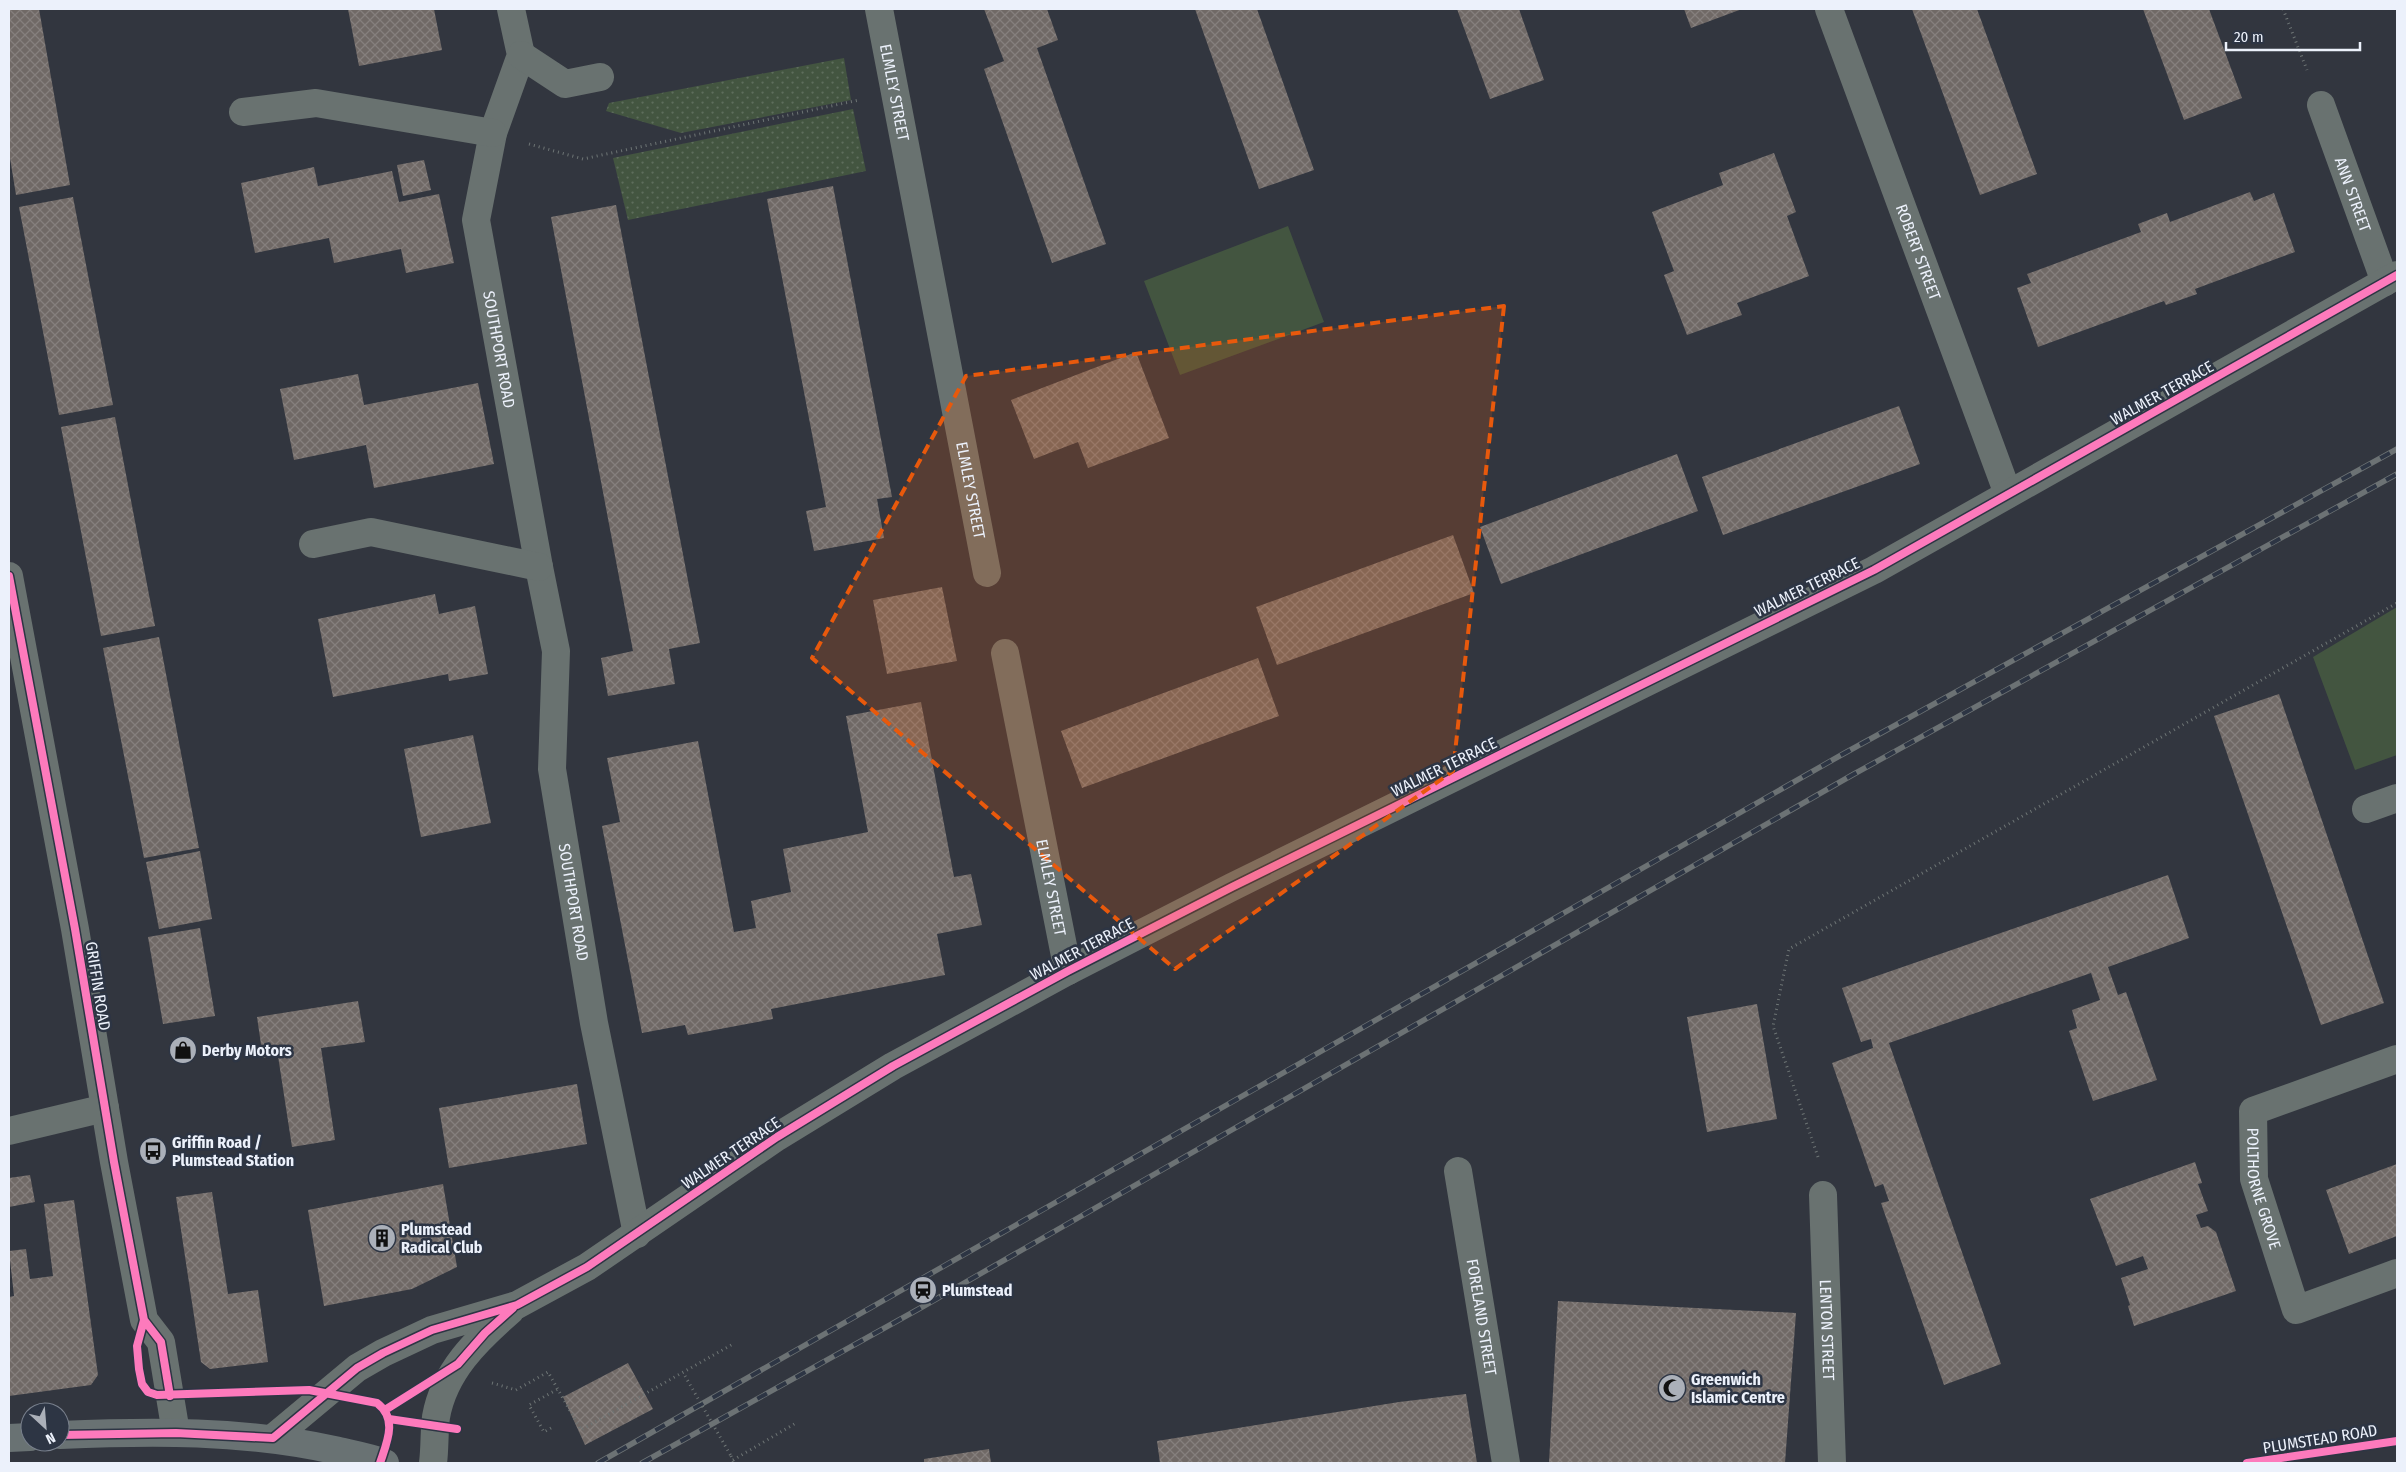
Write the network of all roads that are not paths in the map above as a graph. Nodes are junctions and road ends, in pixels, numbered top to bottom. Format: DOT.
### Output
graph roads {
  1 [pos="511,9"];
  2 [pos="879,9"];
  3 [pos="1829,9"];
  4 [pos="521,55"];
  5 [pos="600,77"];
  6 [pos="2322,105"];
  7 [pos="243,112"];
  8 [pos="493,133"];
  9 [pos="2391,279"];
  10 [pos="2008,494"];
  11 [pos="313,544"];
  12 [pos="539,567"];
  13 [pos="987,573"];
  14 [pos="9,576"];
  15 [pos="1005,653"];
  16 [pos="2397,798"];
  17 [pos="2366,809"];
  18 [pos="1068,971"];
  19 [pos="2397,1059"];
  20 [pos="105,1108"];
  21 [pos="9,1131"];
  22 [pos="1458,1171"];
  23 [pos="1823,1196"];
  24 [pos="637,1234"];
  25 [pos="2397,1273"];
  26 [pos="517,1305"];
  27 [pos="176,1433"];
  28 [pos="70,1435"];
  29 [pos="272,1438"];
  30 [pos="386,1463"];
  31 [pos="433,1463"];
  32 [pos="1506,1463"];
  33 [pos="1832,1463"];
  1 -- 4 [label="street"];
  2 -- 13 [label="street, ELMLEY STREET"];
  3 -- 10 [label="street, ROBERT STREET"];
  4 -- 5 [label="street"];
  4 -- 8 [label="street, SOUTHPORT ROAD"];
  6 -- 9 [label="street, ANN STREET"];
  7 -- 8 [label="street"];
  8 -- 12 [label="street, SOUTHPORT ROAD"];
  9 -- 10 [label="street, WALMER TERRACE"];
  10 -- 18 [label="street, WALMER TERRACE"];
  11 -- 12 [label="street"];
  12 -- 24 [label="street, SOUTHPORT ROAD"];
  14 -- 20 [label="street, GRIFFIN ROAD"];
  15 -- 18 [label="street, ELMLEY STREET"];
  16 -- 17 [label="street"];
  18 -- 24 [label="street, WALMER TERRACE"];
  19 -- 25 [label="street, POLTHORNE GROVE"];
  20 -- 21 [label="street"];
  20 -- 27 [label="street, GRIFFIN ROAD"];
  22 -- 32 [label="street, FORELAND STREET"];
  23 -- 33 [label="street, LENTON STREET"];
  24 -- 26 [label="street, WALMER TERRACE"];
  26 -- 29 [label="street, WALMER TERRACE"];
  26 -- 31 [label="street, WALMER TERRACE"];
  27 -- 28 [label="main road"];
  27 -- 29 [label="main road"];
  29 -- 30 [label="main road"];
}
